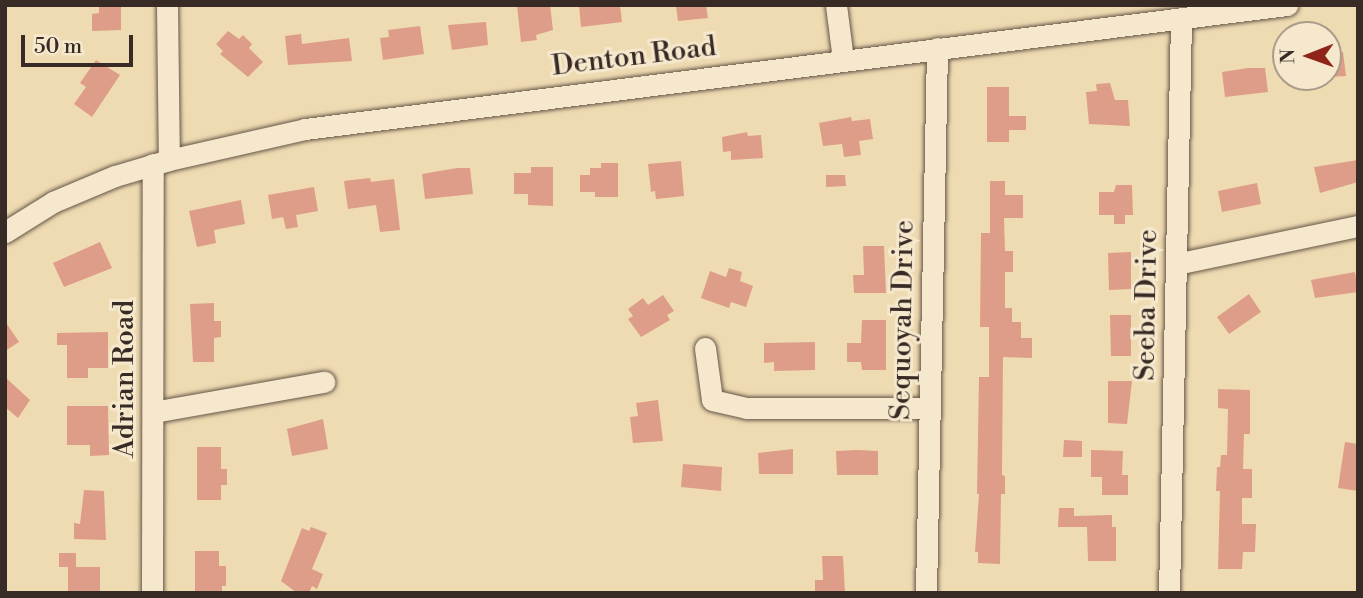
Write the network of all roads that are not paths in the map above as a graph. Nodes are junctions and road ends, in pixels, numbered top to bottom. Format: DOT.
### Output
graph roads {
  1 [pos="167,5"];
  2 [pos="836,5"];
  3 [pos="1287,5"];
  4 [pos="1181,18"];
  5 [pos="937,48"];
  6 [pos="843,60"];
  7 [pos="161,162"];
  8 [pos="1358,226"];
  9 [pos="5,232"];
  10 [pos="1176,264"];
  11 [pos="705,348"];
  12 [pos="324,382"];
  13 [pos="930,408"];
  14 [pos="153,412"];
  15 [pos="152,593"];
  16 [pos="926,593"];
  17 [pos="1169,593"];
  1 -- 7 [label="street, Adrian Road"];
  2 -- 6 [label="street"];
  3 -- 4 [label="street, Denton Road"];
  4 -- 5 [label="street, Denton Road"];
  4 -- 10 [label="street, Seeba Drive"];
  5 -- 6 [label="street, Denton Road"];
  5 -- 13 [label="street, Sequoyah Drive"];
  6 -- 7 [label="street, Denton Road"];
  7 -- 9 [label="street, Denton Road"];
  7 -- 14 [label="street, Adrian Road"];
  8 -- 10 [label="street"];
  10 -- 17 [label="street, Seeba Drive"];
  11 -- 13 [label="street"];
  12 -- 14 [label="street"];
  13 -- 16 [label="street, Sequoyah Drive"];
  14 -- 15 [label="street, Adrian Road"];
}
